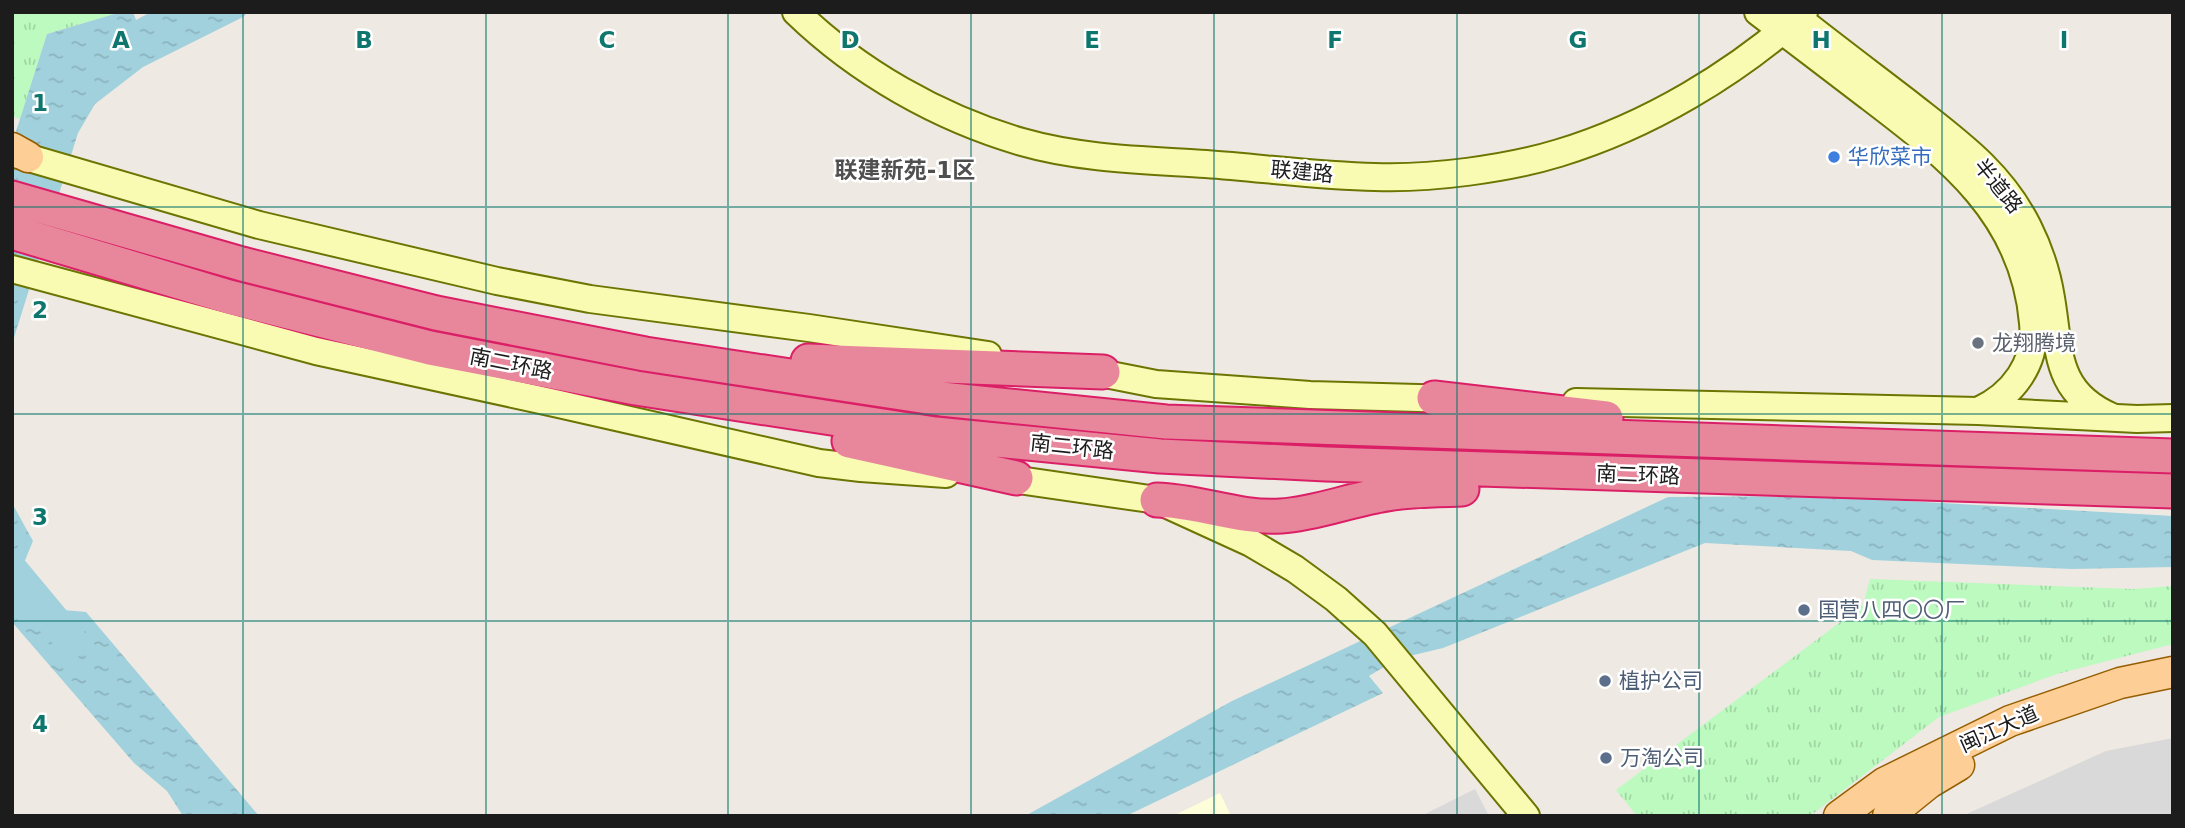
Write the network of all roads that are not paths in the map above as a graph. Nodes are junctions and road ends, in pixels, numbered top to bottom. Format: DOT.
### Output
graph roads {
  1 [pos="796,12"];
  2 [pos="1758,12"];
  3 [pos="1794,18"];
  4 [pos="17,153"];
  5 [pos="12,198"];
  6 [pos="12,232"];
  7 [pos="12,269"];
  8 [pos="645,354"];
  9 [pos="1103,372"];
  10 [pos="636,388"];
  11 [pos="1434,398"];
  12 [pos="1978,411"];
  13 [pos="2114,418"];
  14 [pos="2173,418"];
  15 [pos="1714,441"];
  16 [pos="2173,456"];
  17 [pos="1016,478"];
  18 [pos="1710,478"];
  19 [pos="2164,491"];
  20 [pos="1157,500"];
  21 [pos="2173,672"];
  22 [pos="2173,688"];
  23 [pos="1526,816"];
  24 [pos="1839,816"];
  25 [pos="1888,816"];
  1 -- 3 [label="main road, 联建路"];
  2 -- 3 [label="main road, 半道路"];
  3 -- 12 [label="main road, 半道路"];
  3 -- 13 [label="main road, 半道路"];
  4 -- 9 [label="main road"];
  5 -- 8 [label="highway, 南二环路"];
  6 -- 10 [label="highway, 南二环路"];
  7 -- 17 [label="main road"];
  8 -- 9 [label="highway"];
  8 -- 15 [label="highway, 南二环路"];
  9 -- 11 [label="main road"];
  10 -- 17 [label="highway"];
  10 -- 18 [label="highway, 南二环路"];
  11 -- 12 [label="main road"];
  11 -- 15 [label="highway"];
  12 -- 13 [label="main road"];
  13 -- 14 [label="main road"];
  15 -- 16 [label="highway, 南二环路"];
  17 -- 20 [label="main road"];
  18 -- 19 [label="highway, 南二环路"];
  18 -- 20 [label="highway"];
  20 -- 23 [label="main road"];
  21 -- 24 [label="main road, 闽江大道"];
  22 -- 25 [label="main road, 闽江大道"];
}
